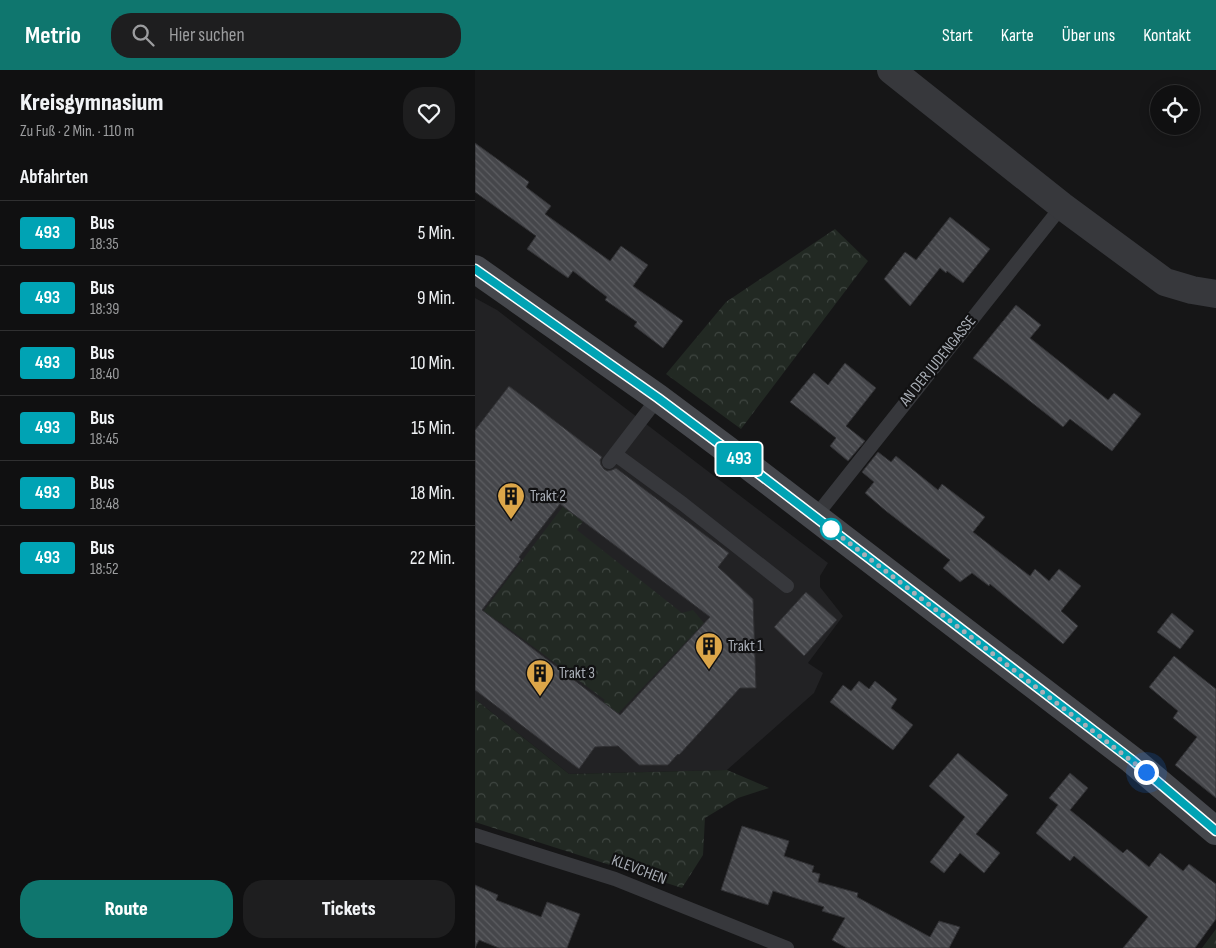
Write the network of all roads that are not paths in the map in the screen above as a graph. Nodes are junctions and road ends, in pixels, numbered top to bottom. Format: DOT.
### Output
graph roads {
  1 [pos="891,70"];
  2 [pos="1062,206"];
  3 [pos="475,269"];
  4 [pos="1216,294"];
  5 [pos="658,398"];
  6 [pos="815,517"];
  7 [pos="787,586"];
  8 [pos="1216,831"];
  9 [pos="475,835"];
  10 [pos="787,948"];
  1 -- 2 [label="street"];
  2 -- 4 [label="street"];
  2 -- 6 [label="lane, AN DER JUDENGASSE"];
  3 -- 5 [label="main road"];
  5 -- 6 [label="main road"];
  5 -- 7 [label="lane"];
  6 -- 8 [label="main road"];
  9 -- 10 [label="lane, KLEVCHEN"];
}
